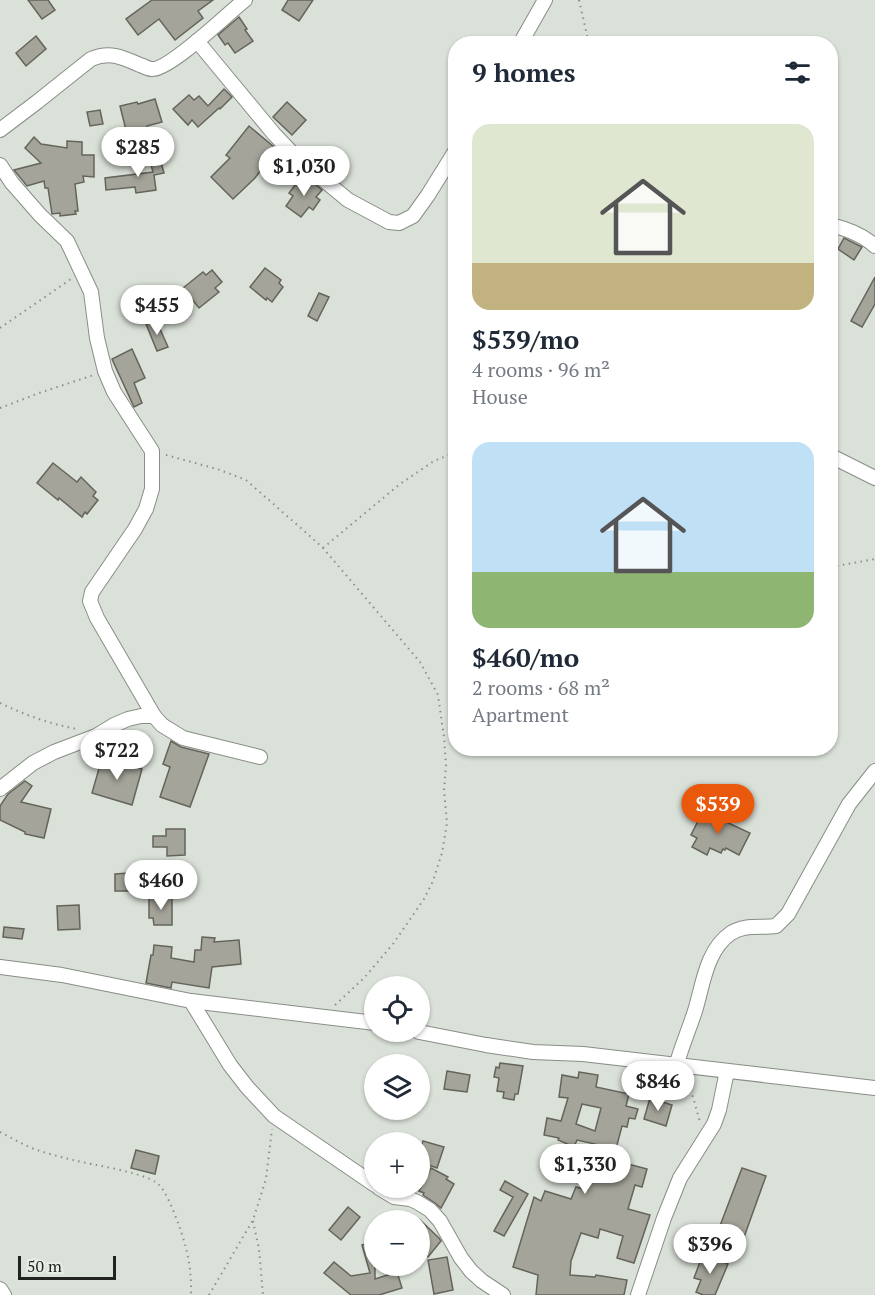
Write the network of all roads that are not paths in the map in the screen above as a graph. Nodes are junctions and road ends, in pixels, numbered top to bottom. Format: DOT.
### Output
graph roads {
  1 [pos="245,0"];
  2 [pos="545,0"];
  3 [pos="524,36"];
  4 [pos="197,41"];
  5 [pos="0,129"];
  6 [pos="448,163"];
  7 [pos="0,165"];
  8 [pos="838,226"];
  9 [pos="875,246"];
  10 [pos="838,460"];
  11 [pos="875,478"];
  12 [pos="154,716"];
  13 [pos="260,757"];
  14 [pos="875,771"];
  15 [pos="0,789"];
  16 [pos="0,967"];
  17 [pos="191,1001"];
  18 [pos="364,1022"];
  19 [pos="430,1034"];
  20 [pos="677,1064"];
  21 [pos="727,1071"];
  22 [pos="875,1088"];
  23 [pos="364,1177"];
  24 [pos="399,1198"];
  25 [pos="0,1289"];
  26 [pos="4,1295"];
  27 [pos="503,1295"];
  28 [pos="638,1295"];
  1 -- 4 [label="street"];
  2 -- 3 [label="street"];
  4 -- 5 [label="street"];
  4 -- 6 [label="street"];
  7 -- 12 [label="street"];
  8 -- 9 [label="street"];
  10 -- 11 [label="street"];
  12 -- 13 [label="street"];
  12 -- 15 [label="street"];
  14 -- 20 [label="street"];
  16 -- 17 [label="street"];
  17 -- 18 [label="street"];
  17 -- 23 [label="street"];
  19 -- 20 [label="street"];
  20 -- 21 [label="street"];
  21 -- 22 [label="street"];
  21 -- 28 [label="street"];
  24 -- 27 [label="street"];
  25 -- 26 [label="street"];
}
